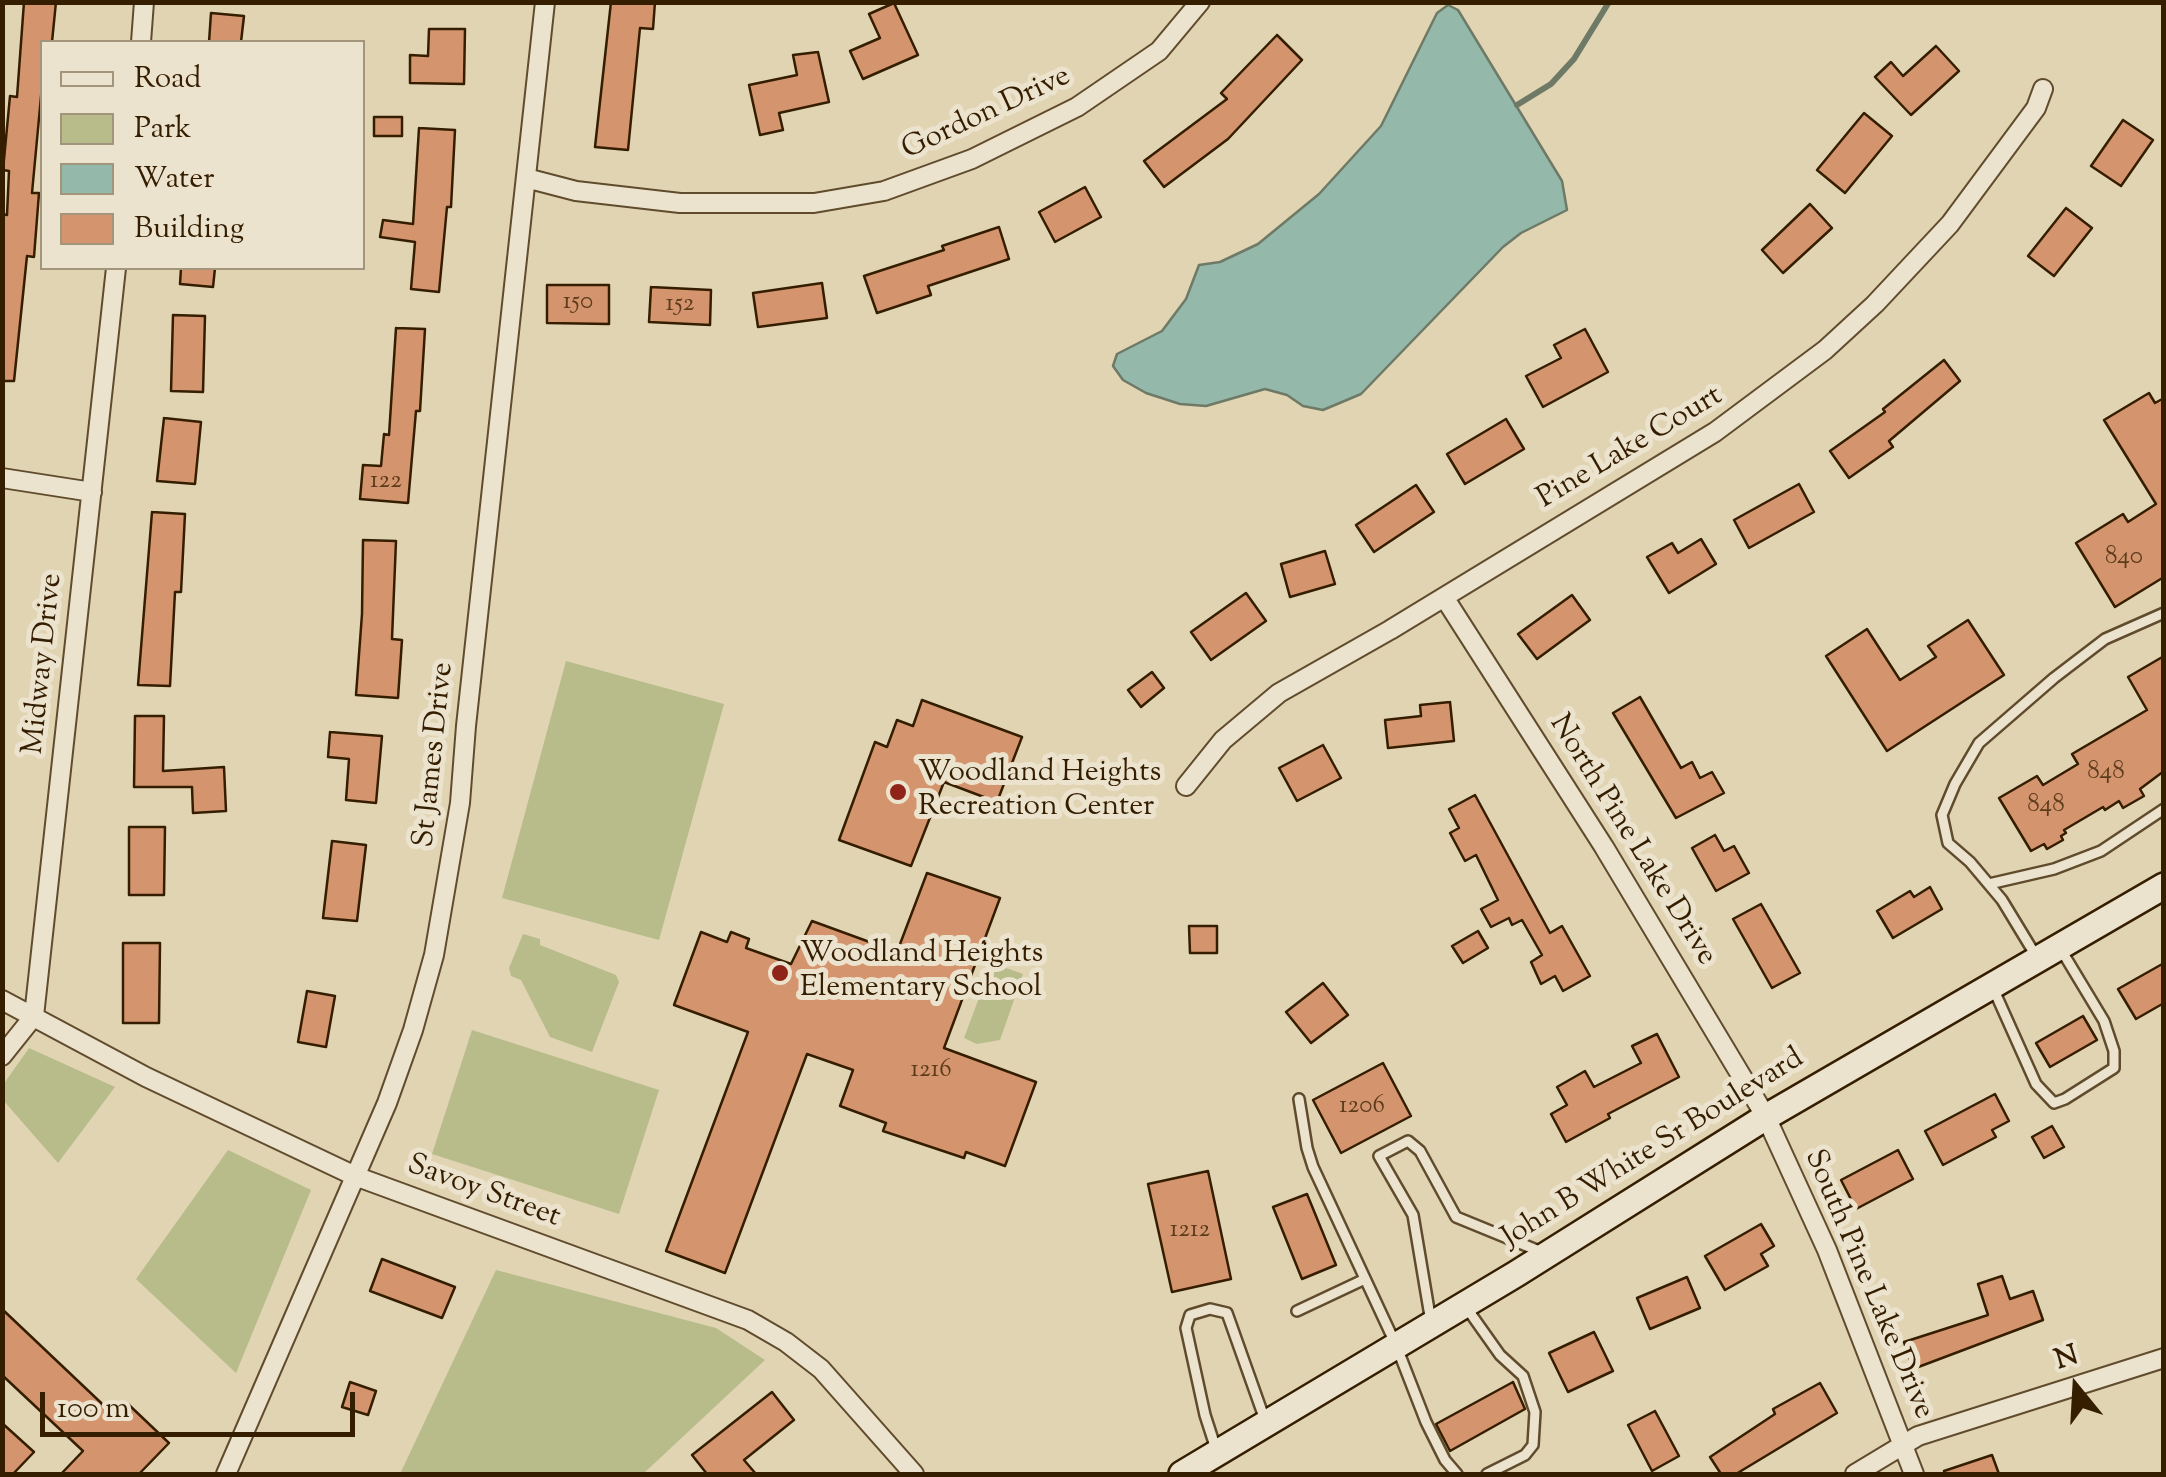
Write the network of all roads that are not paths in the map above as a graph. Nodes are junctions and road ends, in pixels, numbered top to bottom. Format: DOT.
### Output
graph roads {
  1 [pos="144,2"];
  2 [pos="545,2"];
  3 [pos="1200,2"];
  4 [pos="141,40"];
  5 [pos="2043,89"];
  6 [pos="526,178"];
  7 [pos="116,270"];
  8 [pos="2,478"];
  9 [pos="92,492"];
  10 [pos="1444,597"];
  11 [pos="2164,613"];
  12 [pos="1186,786"];
  13 [pos="2164,809"];
  14 [pos="1988,884"];
  15 [pos="2164,886"];
  16 [pos="2048,952"];
  17 [pos="1991,986"];
  18 [pos="2,1000"];
  19 [pos="34,1016"];
  20 [pos="2,1056"];
  21 [pos="1299,1098"];
  22 [pos="1766,1117"];
  23 [pos="355,1176"];
  24 [pos="1546,1254"];
  25 [pos="1365,1278"];
  26 [pos="1464,1304"];
  27 [pos="1297,1311"];
  28 [pos="1431,1324"];
  29 [pos="1396,1345"];
  30 [pos="2164,1358"];
  31 [pos="1266,1422"];
  32 [pos="1902,1442"];
  33 [pos="1217,1452"];
  34 [pos="1186,1473"];
  35 [pos="226,1474"];
  36 [pos="914,1474"];
  37 [pos="1457,1474"];
  38 [pos="1487,1474"];
  39 [pos="1855,1474"];
  40 [pos="1914,1474"];
  1 -- 4 [label="street"];
  2 -- 6 [label="street, St James Drive"];
  3 -- 6 [label="street, Gordon Drive"];
  5 -- 10 [label="street, Pine Lake Court"];
  6 -- 23 [label="street, St James Drive"];
  7 -- 9 [label="street, Midway Drive"];
  8 -- 9 [label="street"];
  9 -- 19 [label="street, Midway Drive"];
  10 -- 12 [label="street, Pine Lake Court"];
  10 -- 22 [label="street, North Pine Lake Drive"];
  11 -- 14 [label="lane"];
  13 -- 14 [label="lane"];
  14 -- 16 [label="lane"];
  15 -- 16 [label="main road, John B White Sr Boulevard"];
  16 -- 17 [label="main road, John B White Sr Boulevard"];
  16 -- 17 [label="lane"];
  17 -- 22 [label="main road, John B White Sr Boulevard"];
  18 -- 19 [label="street, Savoy Street"];
  19 -- 20 [label="street"];
  19 -- 23 [label="street, Savoy Street"];
  21 -- 25 [label="lane"];
  22 -- 24 [label="main road, John B White Sr Boulevard"];
  22 -- 32 [label="street, South Pine Lake Drive"];
  23 -- 35 [label="street, St James Drive"];
  23 -- 36 [label="street, Savoy Street"];
  24 -- 26 [label="main road, John B White Sr Boulevard"];
  24 -- 28 [label="lane"];
  25 -- 27 [label="lane"];
  25 -- 29 [label="lane"];
  26 -- 28 [label="main road, John B White Sr Boulevard"];
  26 -- 38 [label="lane"];
  28 -- 29 [label="main road, John B White Sr Boulevard"];
  29 -- 31 [label="main road, John B White Sr Boulevard"];
  29 -- 37 [label="lane"];
  30 -- 32 [label="street"];
  31 -- 33 [label="main road, John B White Sr Boulevard"];
  31 -- 33 [label="lane"];
  32 -- 39 [label="street"];
  32 -- 40 [label="street, South Pine Lake Drive"];
  33 -- 34 [label="main road, John B White Sr Boulevard"];
}
